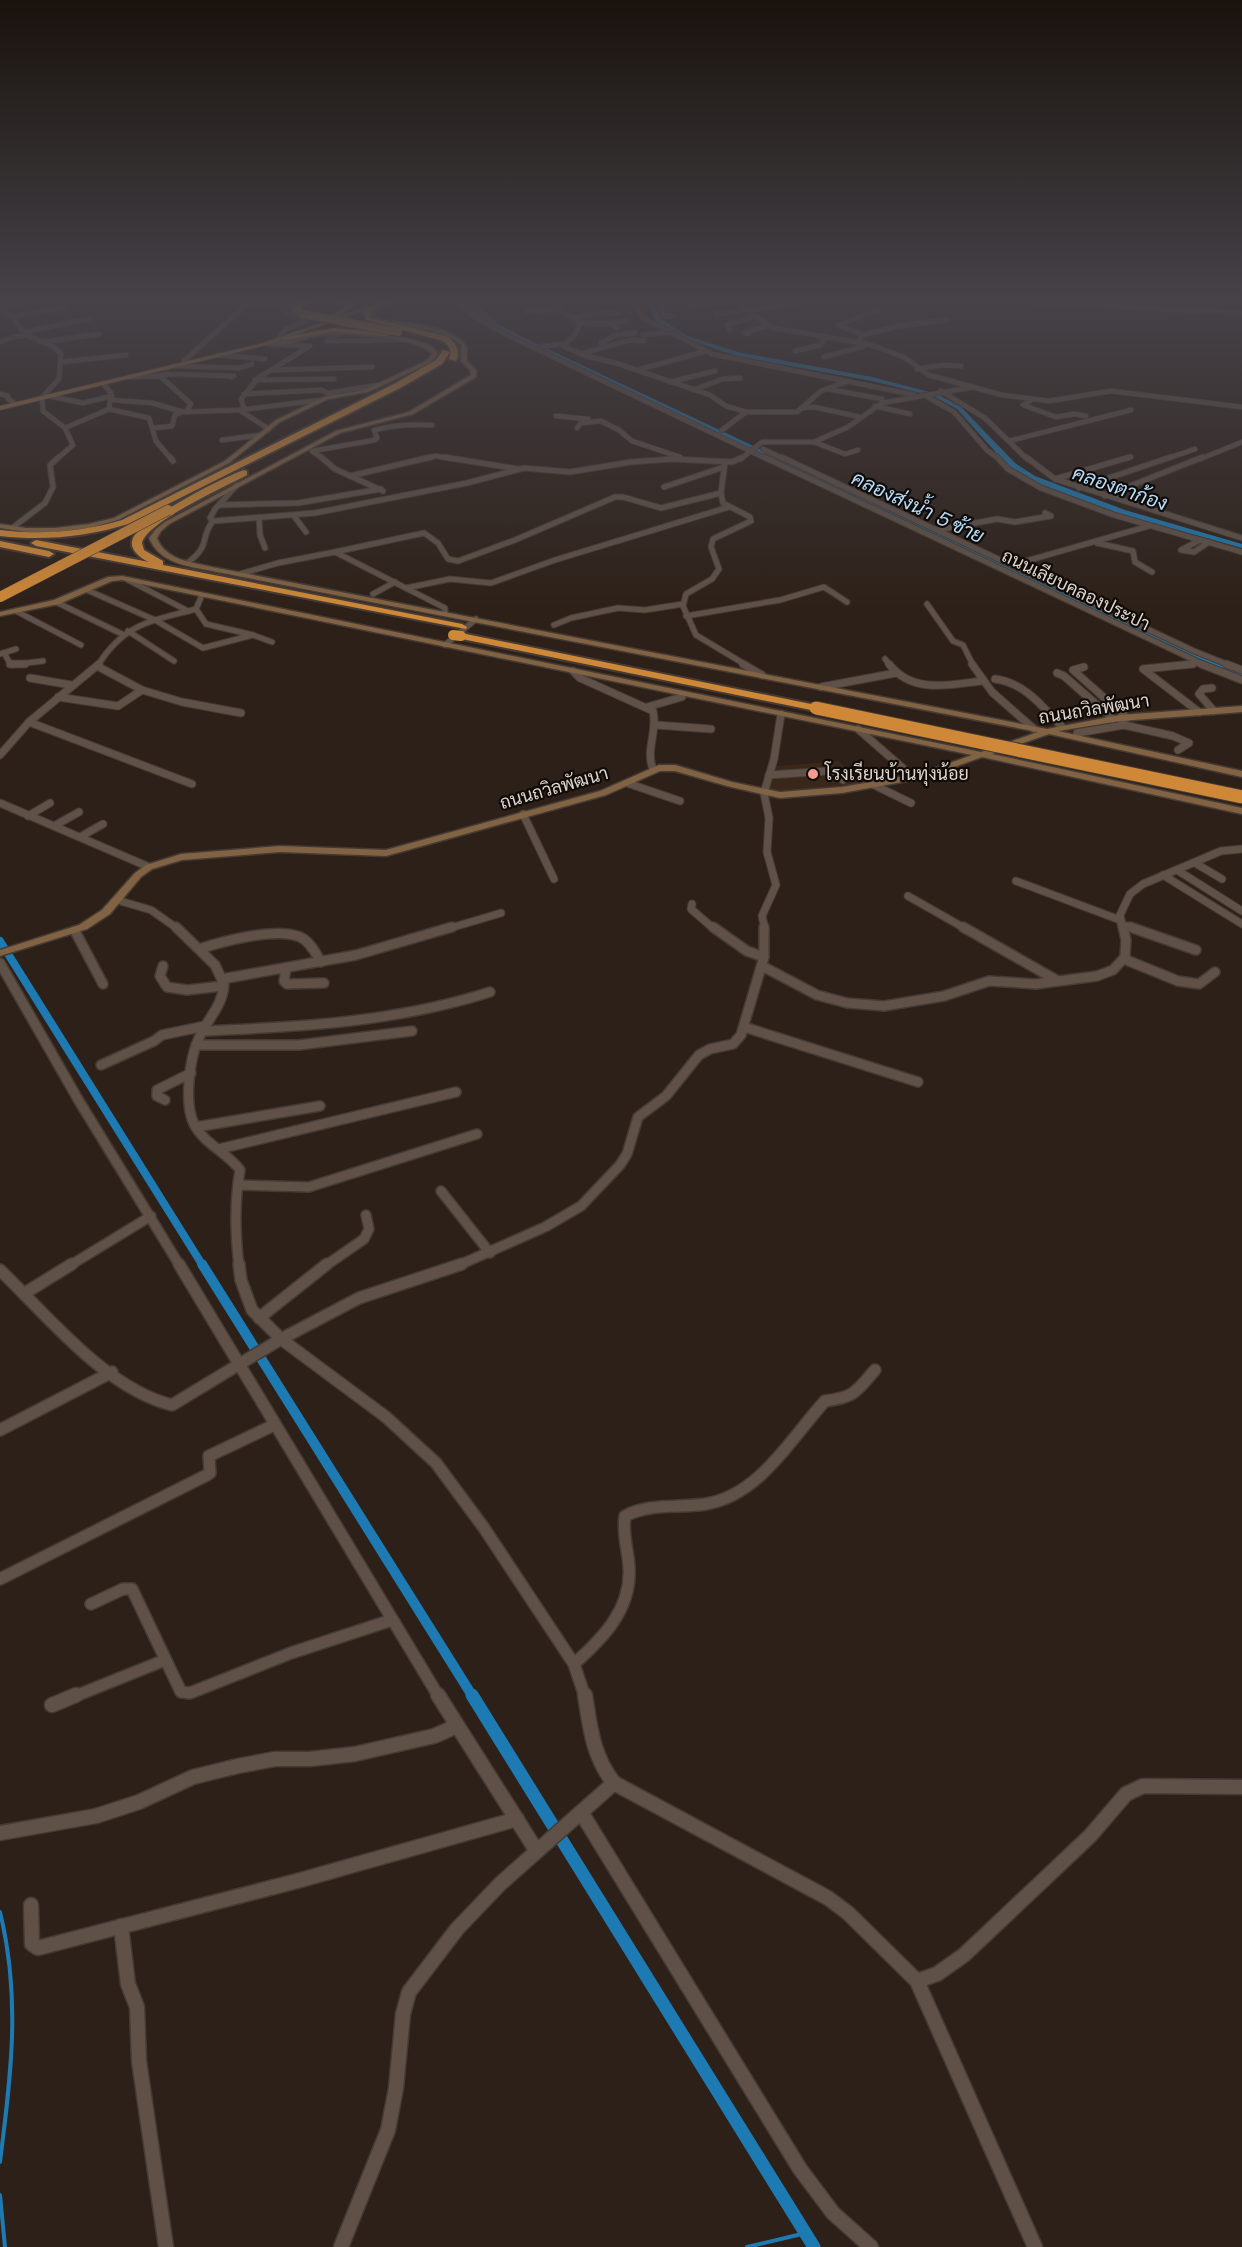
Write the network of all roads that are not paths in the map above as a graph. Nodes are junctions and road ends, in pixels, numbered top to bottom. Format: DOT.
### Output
graph roads {
  1 [pos="44,402"];
  2 [pos="111,402"];
  3 [pos="143,402"];
  4 [pos="189,402"];
  5 [pos="240,402"];
  6 [pos="304,402"];
  7 [pos="317,402"];
  8 [pos="364,402"];
  9 [pos="376,402"];
  10 [pos="428,402"];
  11 [pos="654,402"];
  12 [pos="662,402"];
  13 [pos="720,402"];
  14 [pos="809,402"];
  15 [pos="887,402"];
  16 [pos="936,402"];
  17 [pos="958,402"];
  18 [pos="1019,402"];
  19 [pos="1028,402"];
  20 [pos="1187,402"];
  21 [pos="875,406"];
  22 [pos="1242,407"];
  23 [pos="801,408"];
  24 [pos="110,409"];
  25 [pos="241,409"];
  26 [pos="1131,410"];
  27 [pos="1028,411"];
  28 [pos="184,412"];
  29 [pos="746,412"];
  30 [pos="910,414"];
  31 [pos="404,415"];
  32 [pos="556,416"];
  33 [pos="1086,416"];
  34 [pos="860,417"];
  35 [pos="596,420"];
  36 [pos="409,424"];
  37 [pos="432,425"];
  38 [pos="65,428"];
  39 [pos="154,428"];
  40 [pos="577,428"];
  41 [pos="269,429"];
  42 [pos="722,430"];
  43 [pos="261,435"];
  44 [pos="222,440"];
  45 [pos="1009,441"];
  46 [pos="814,442"];
  47 [pos="1242,442"];
  48 [pos="753,447"];
  49 [pos="310,449"];
  50 [pos="1195,449"];
  51 [pos="858,450"];
  52 [pos="254,458"];
  53 [pos="1131,458"];
  54 [pos="682,459"];
  55 [pos="265,460"];
  56 [pos="173,461"];
  57 [pos="724,465"];
  58 [pos="519,469"];
  59 [pos="350,476"];
  60 [pos="1055,479"];
  61 [pos="237,485"];
  62 [pos="664,487"];
  63 [pos="1079,488"];
  64 [pos="381,489"];
  65 [pos="721,494"];
  66 [pos="1105,496"];
  67 [pos="391,498"];
  68 [pos="219,505"];
  69 [pos="729,507"];
  70 [pos="165,509"];
  71 [pos="1045,513"];
  72 [pos="294,516"];
  73 [pos="259,517"];
  74 [pos="213,521"];
  75 [pos="0,526"];
  76 [pos="1149,526"];
  77 [pos="12,528"];
  78 [pos="937,530"];
  79 [pos="306,532"];
  80 [pos="0,534"];
  81 [pos="1242,538"];
  82 [pos="1200,540"];
  83 [pos="1093,542"];
  84 [pos="1209,542"];
  85 [pos="0,545"];
  86 [pos="265,548"];
  87 [pos="335,552"];
  88 [pos="1242,552"];
  89 [pos="187,563"];
  90 [pos="1012,565"];
  91 [pos="1152,572"];
  92 [pos="240,574"];
  93 [pos="128,579"];
  94 [pos="227,581"];
  95 [pos="394,582"];
  96 [pos="406,588"];
  97 [pos="87,590"];
  98 [pos="0,592"];
  99 [pos="374,594"];
  100 [pos="202,595"];
  101 [pos="0,597"];
  102 [pos="56,602"];
  103 [pos="848,602"];
  104 [pos="683,604"];
  105 [pos="927,604"];
  106 [pos="196,609"];
  107 [pos="16,611"];
  108 [pos="188,611"];
  109 [pos="445,613"];
  110 [pos="0,614"];
  111 [pos="686,616"];
  112 [pos="155,620"];
  113 [pos="554,625"];
  114 [pos="465,629"];
  115 [pos="126,633"];
  116 [pos="253,634"];
  117 [pos="272,642"];
  118 [pos="81,645"];
  119 [pos="445,645"];
  120 [pos="16,649"];
  121 [pos="2,654"];
  122 [pos="885,659"];
  123 [pos="43,661"];
  124 [pos="174,661"];
  125 [pos="1198,663"];
  126 [pos="97,666"];
  127 [pos="1084,667"];
  128 [pos="1242,670"];
  129 [pos="573,671"];
  130 [pos="896,673"];
  131 [pos="1057,673"];
  132 [pos="762,675"];
  133 [pos="30,678"];
  134 [pos="994,679"];
  135 [pos="1242,680"];
  136 [pos="982,681"];
  137 [pos="71,685"];
  138 [pos="1212,688"];
  139 [pos="142,690"];
  140 [pos="57,697"];
  141 [pos="682,697"];
  142 [pos="819,698"];
  143 [pos="647,707"];
  144 [pos="1242,708"];
  145 [pos="1214,711"];
  146 [pos="1198,712"];
  147 [pos="241,713"];
  148 [pos="781,714"];
  149 [pos="1121,720"];
  150 [pos="29,722"];
  151 [pos="656,725"];
  152 [pos="1062,727"];
  153 [pos="711,729"];
  154 [pos="858,729"];
  155 [pos="1034,729"];
  156 [pos="1046,731"];
  157 [pos="1077,733"];
  158 [pos="1178,750"];
  159 [pos="0,754"];
  160 [pos="982,755"];
  161 [pos="653,769"];
  162 [pos="1242,774"];
  163 [pos="769,775"];
  164 [pos="913,777"];
  165 [pos="843,780"];
  166 [pos="627,783"];
  167 [pos="192,784"];
  168 [pos="873,785"];
  169 [pos="1242,786"];
  170 [pos="764,792"];
  171 [pos="1242,797"];
  172 [pos="680,801"];
  173 [pos="50,803"];
  174 [pos="911,803"];
  175 [pos="2,805"];
  176 [pos="1242,811"];
  177 [pos="79,812"];
  178 [pos="523,814"];
  179 [pos="28,816"];
  180 [pos="103,824"];
  181 [pos="54,826"];
  182 [pos="80,837"];
  183 [pos="1242,849"];
  184 [pos="1195,863"];
  185 [pos="149,867"];
  186 [pos="1177,870"];
  187 [pos="1163,875"];
  188 [pos="554,879"];
  189 [pos="1222,879"];
  190 [pos="1016,881"];
  191 [pos="908,896"];
  192 [pos="117,900"];
  193 [pos="692,904"];
  194 [pos="1242,911"];
  195 [pos="501,913"];
  196 [pos="1120,922"];
  197 [pos="1242,924"];
  198 [pos="75,931"];
  199 [pos="199,949"];
  200 [pos="1196,950"];
  201 [pos="0,953"];
  202 [pos="1124,959"];
  203 [pos="321,962"];
  204 [pos="763,962"];
  205 [pos="0,963"];
  206 [pos="163,966"];
  207 [pos="286,968"];
  208 [pos="1215,972"];
  209 [pos="1058,981"];
  210 [pos="223,983"];
  211 [pos="324,983"];
  212 [pos="103,984"];
  213 [pos="490,992"];
  214 [pos="744,1026"];
  215 [pos="204,1029"];
  216 [pos="412,1031"];
  217 [pos="196,1045"];
  218 [pos="101,1065"];
  219 [pos="191,1073"];
  220 [pos="918,1082"];
  221 [pos="456,1092"];
  222 [pos="165,1100"];
  223 [pos="320,1106"];
  224 [pos="196,1127"];
  225 [pos="477,1134"];
  226 [pos="219,1149"];
  227 [pos="238,1185"];
  228 [pos="441,1191"];
  229 [pos="366,1215"];
  230 [pos="151,1216"];
  231 [pos="490,1253"];
  232 [pos="0,1270"];
  233 [pos="25,1293"];
  234 [pos="259,1318"];
  235 [pos="281,1339"];
  236 [pos="239,1365"];
  237 [pos="875,1370"];
  238 [pos="111,1372"];
  239 [pos="274,1425"];
  240 [pos="0,1430"];
  241 [pos="0,1579"];
  242 [pos="91,1604"];
  243 [pos="392,1620"];
  244 [pos="165,1660"];
  245 [pos="574,1664"];
  246 [pos="52,1705"];
  247 [pos="457,1726"];
  248 [pos="614,1783"];
  249 [pos="1242,1787"];
  250 [pos="577,1816"];
  251 [pos="517,1820"];
  252 [pos="0,1833"];
  253 [pos="542,1845"];
  254 [pos="31,1905"];
  255 [pos="121,1926"];
  256 [pos="917,1981"];
  257 [pos="166,2247"];
  258 [pos="341,2247"];
  259 [pos="871,2247"];
  260 [pos="1035,2247"];
  1 -- 38 [label="street"];
  2 -- 24 [label="street"];
  3 -- 28 [label="street"];
  4 -- 28 [label="street"];
  5 -- 25 [label="street"];
  6 -- 25 [label="street"];
  7 -- 41 [label="main road"];
  8 -- 52 [label="highway"];
  9 -- 55 [label="highway"];
  10 -- 31 [label="main road"];
  11 -- 48 [label="street, ถนนเลียบคลองประปา"];
  12 -- 42 [label="street"];
  13 -- 29 [label="street"];
  14 -- 23 [label="street"];
  15 -- 21 [label="street"];
  16 -- 76 [label="street"];
  17 -- 45 [label="street"];
  18 -- 27 [label="street"];
  19 -- 33 [label="street"];
  20 -- 22 [label="street"];
  21 -- 30 [label="street"];
  21 -- 34 [label="street"];
  23 -- 29 [label="street"];
  23 -- 34 [label="street"];
  24 -- 38 [label="street"];
  24 -- 39 [label="street"];
  25 -- 28 [label="street"];
  25 -- 41 [label="street"];
  26 -- 45 [label="street"];
  28 -- 39 [label="street"];
  29 -- 42 [label="street"];
  31 -- 36 [label="street"];
  31 -- 49 [label="main road"];
  32 -- 35 [label="street"];
  34 -- 46 [label="street"];
  35 -- 40 [label="street"];
  35 -- 54 [label="street"];
  36 -- 37 [label="street"];
  36 -- 49 [label="street"];
  38 -- 77 [label="street"];
  39 -- 56 [label="street"];
  41 -- 43 [label="main road"];
  42 -- 48 [label="street"];
  43 -- 44 [label="street"];
  43 -- 77 [label="main road"];
  45 -- 60 [label="street"];
  46 -- 48 [label="street"];
  46 -- 51 [label="street"];
  47 -- 66 [label="street"];
  48 -- 57 [label="street"];
  48 -- 78 [label="street"];
  48 -- 125 [label="street, ถนนเลียบคลองประปา"];
  49 -- 59 [label="street"];
  49 -- 61 [label="main road"];
  50 -- 63 [label="street"];
  52 -- 70 [label="highway"];
  52 -- 80 [label="highway"];
  53 -- 60 [label="street"];
  54 -- 57 [label="street"];
  54 -- 58 [label="street"];
  55 -- 70 [label="highway"];
  55 -- 94 [label="highway"];
  57 -- 62 [label="street"];
  57 -- 65 [label="street"];
  58 -- 59 [label="street"];
  58 -- 67 [label="street"];
  59 -- 64 [label="street"];
  60 -- 63 [label="street"];
  61 -- 68 [label="street"];
  61 -- 89 [label="main road"];
  63 -- 66 [label="street"];
  64 -- 67 [label="street"];
  64 -- 68 [label="street"];
  65 -- 69 [label="street"];
  65 -- 87 [label="street"];
  66 -- 81 [label="street"];
  67 -- 72 [label="street"];
  68 -- 74 [label="street"];
  69 -- 96 [label="street"];
  69 -- 104 [label="street"];
  70 -- 98 [label="highway, bridge"];
  70 -- 101 [label="highway, bridge"];
  71 -- 78 [label="street"];
  72 -- 73 [label="street"];
  72 -- 79 [label="street"];
  73 -- 74 [label="street"];
  73 -- 86 [label="street"];
  74 -- 89 [label="street"];
  75 -- 77 [label="main road"];
  76 -- 82 [label="street"];
  76 -- 83 [label="street"];
  78 -- 90 [label="street"];
  80 -- 94 [label="highway"];
  82 -- 84 [label="street"];
  82 -- 84 [label="street"];
  83 -- 90 [label="street"];
  83 -- 91 [label="street"];
  84 -- 88 [label="street"];
  85 -- 114 [label="highway"];
  87 -- 92 [label="street"];
  87 -- 95 [label="street"];
  89 -- 92 [label="main road"];
  90 -- 128 [label="street"];
  92 -- 109 [label="main road"];
  93 -- 97 [label="main road"];
  93 -- 100 [label="main road"];
  93 -- 108 [label="street"];
  94 -- 114 [label="highway"];
  95 -- 96 [label="street"];
  95 -- 99 [label="street"];
  96 -- 109 [label="street"];
  97 -- 102 [label="main road"];
  97 -- 112 [label="street"];
  100 -- 106 [label="street"];
  100 -- 119 [label="main road"];
  102 -- 107 [label="main road"];
  102 -- 115 [label="street"];
  103 -- 111 [label="street"];
  104 -- 111 [label="street"];
  104 -- 113 [label="street"];
  105 -- 136 [label="street"];
  106 -- 108 [label="street"];
  106 -- 116 [label="street"];
  107 -- 110 [label="main road"];
  107 -- 118 [label="street"];
  108 -- 112 [label="street"];
  109 -- 114 [label="main road"];
  111 -- 132 [label="street"];
  112 -- 115 [label="street"];
  112 -- 116 [label="street"];
  114 -- 119 [label="street"];
  114 -- 132 [label="main road"];
  114 -- 142 [label="highway"];
  115 -- 124 [label="street"];
  115 -- 126 [label="street"];
  116 -- 117 [label="street"];
  119 -- 129 [label="main road"];
  120 -- 121 [label="street"];
  121 -- 123 [label="street"];
  122 -- 130 [label="street"];
  125 -- 135 [label="street, ถนนเลียบคลองประปา"];
  125 -- 146 [label="street"];
  126 -- 137 [label="street"];
  126 -- 139 [label="street"];
  127 -- 149 [label="street"];
  129 -- 143 [label="street"];
  129 -- 148 [label="main road"];
  130 -- 136 [label="street"];
  130 -- 142 [label="street"];
  131 -- 149 [label="street"];
  132 -- 142 [label="main road"];
  133 -- 137 [label="street"];
  134 -- 152 [label="street"];
  136 -- 155 [label="street"];
  137 -- 140 [label="street"];
  138 -- 145 [label="street"];
  139 -- 140 [label="street"];
  139 -- 147 [label="street"];
  140 -- 150 [label="street"];
  141 -- 143 [label="street"];
  142 -- 155 [label="main road"];
  142 -- 169 [label="highway"];
  142 -- 171 [label="highway, bridge"];
  143 -- 151 [label="street"];
  144 -- 145 [label="main road, ถนนถวิลพัฒนา"];
  145 -- 146 [label="main road, ถนนถวิลพัฒนา"];
  146 -- 149 [label="main road, ถนนถวิลพัฒนา"];
  148 -- 154 [label="main road"];
  148 -- 163 [label="street"];
  149 -- 152 [label="main road, ถนนถวิลพัฒนา"];
  149 -- 157 [label="street"];
  149 -- 158 [label="street"];
  150 -- 159 [label="street"];
  150 -- 167 [label="street"];
  151 -- 153 [label="street"];
  151 -- 161 [label="street"];
  152 -- 156 [label="main road, ถนนถวิลพัฒนา"];
  154 -- 160 [label="main road"];
  154 -- 164 [label="street"];
  155 -- 156 [label="main road"];
  156 -- 160 [label="main road, ถนนถวิลพัฒนา"];
  156 -- 162 [label="main road"];
  160 -- 164 [label="main road, ถนนถวิลพัฒนา"];
  160 -- 176 [label="main road"];
  161 -- 166 [label="main road, ถนนถวิลพัฒนา"];
  161 -- 170 [label="main road, ถนนถวิลพัฒนา"];
  163 -- 165 [label="street"];
  163 -- 170 [label="street"];
  164 -- 168 [label="main road, ถนนถวิลพัฒนา"];
  166 -- 172 [label="street"];
  166 -- 178 [label="main road, ถนนถวิลพัฒนา"];
  168 -- 170 [label="main road, ถนนถวิลพัฒนา"];
  168 -- 174 [label="street"];
  170 -- 204 [label="street"];
  173 -- 179 [label="street"];
  175 -- 179 [label="street"];
  177 -- 181 [label="street"];
  178 -- 185 [label="main road, ถนนถวิลพัฒนา"];
  178 -- 188 [label="street"];
  179 -- 181 [label="street"];
  180 -- 182 [label="street"];
  181 -- 182 [label="street"];
  182 -- 185 [label="street"];
  183 -- 184 [label="street"];
  184 -- 186 [label="street"];
  184 -- 189 [label="street"];
  185 -- 192 [label="main road, ถนนถวิลพัฒนา"];
  186 -- 187 [label="street"];
  186 -- 194 [label="street"];
  187 -- 196 [label="street"];
  187 -- 197 [label="street"];
  190 -- 196 [label="street"];
  191 -- 209 [label="street"];
  192 -- 198 [label="main road, ถนนถวิลพัฒนา"];
  192 -- 199 [label="street"];
  193 -- 204 [label="street"];
  195 -- 203 [label="street"];
  196 -- 200 [label="street"];
  196 -- 202 [label="street"];
  198 -- 201 [label="main road, ถนนถวิลพัฒนา"];
  198 -- 212 [label="street"];
  199 -- 203 [label="street"];
  199 -- 210 [label="street"];
  202 -- 208 [label="street"];
  202 -- 209 [label="street"];
  203 -- 207 [label="street"];
  204 -- 209 [label="street"];
  204 -- 214 [label="street"];
  205 -- 230 [label="street"];
  206 -- 210 [label="street"];
  207 -- 210 [label="street"];
  207 -- 211 [label="street"];
  210 -- 215 [label="street"];
  213 -- 215 [label="street"];
  214 -- 220 [label="street"];
  214 -- 231 [label="street"];
  215 -- 217 [label="street"];
  215 -- 218 [label="street"];
  216 -- 217 [label="street"];
  217 -- 219 [label="street"];
  219 -- 222 [label="street"];
  219 -- 224 [label="street"];
  221 -- 226 [label="street"];
  223 -- 224 [label="street"];
  224 -- 226 [label="street"];
  225 -- 227 [label="street"];
  226 -- 227 [label="street"];
  227 -- 234 [label="street"];
  228 -- 231 [label="street"];
  229 -- 234 [label="street"];
  230 -- 233 [label="street"];
  230 -- 236 [label="street"];
  231 -- 235 [label="street"];
  232 -- 233 [label="street"];
  233 -- 238 [label="street"];
  234 -- 235 [label="street"];
  235 -- 236 [label="street"];
  235 -- 245 [label="street"];
  236 -- 238 [label="street"];
  236 -- 239 [label="street"];
  237 -- 245 [label="street"];
  238 -- 240 [label="street"];
  239 -- 241 [label="street"];
  239 -- 243 [label="street"];
  242 -- 244 [label="street"];
  243 -- 244 [label="street"];
  243 -- 247 [label="street"];
  244 -- 246 [label="street"];
  245 -- 248 [label="street"];
  247 -- 251 [label="street"];
  247 -- 252 [label="street"];
  248 -- 250 [label="street"];
  248 -- 256 [label="street"];
  249 -- 256 [label="street"];
  250 -- 253 [label="street"];
  250 -- 259 [label="street"];
  251 -- 253 [label="street"];
  251 -- 255 [label="street"];
  253 -- 258 [label="street"];
  254 -- 255 [label="street"];
  255 -- 257 [label="street"];
  256 -- 260 [label="street"];
}
